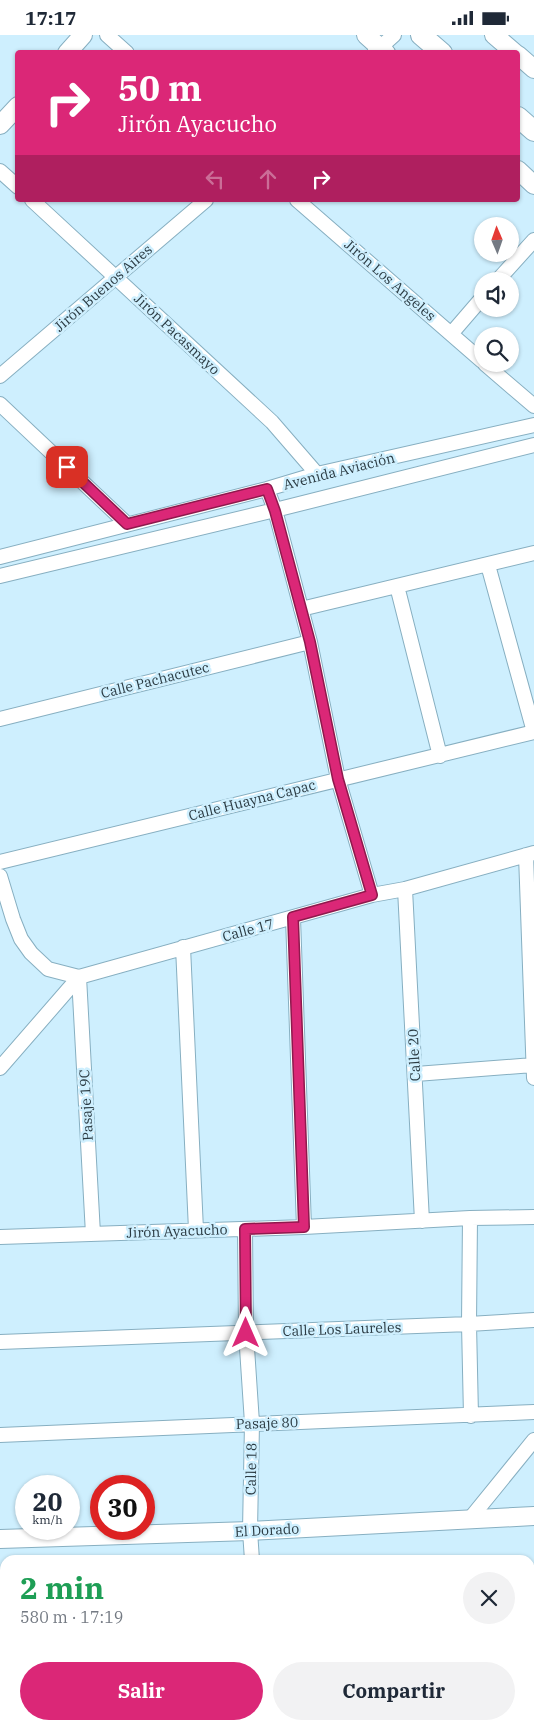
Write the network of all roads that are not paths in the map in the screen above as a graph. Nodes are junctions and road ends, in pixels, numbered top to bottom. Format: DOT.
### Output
graph roads {
  1 [pos="83,35"];
  2 [pos="107,35"];
  3 [pos="366,35"];
  4 [pos="394,35"];
  5 [pos="421,35"];
  6 [pos="494,35"];
  7 [pos="70,50"];
  8 [pos="124,50"];
  9 [pos="379,50"];
  10 [pos="381,50"];
  11 [pos="438,50"];
  12 [pos="511,50"];
  13 [pos="520,57"];
  14 [pos="534,69"];
  15 [pos="15,109"];
  16 [pos="520,119"];
  17 [pos="0,125"];
  18 [pos="534,131"];
  19 [pos="0,171"];
  20 [pos="520,172"];
  21 [pos="15,184"];
  22 [pos="534,185"];
  23 [pos="34,202"];
  24 [pos="204,202"];
  25 [pos="299,202"];
  26 [pos="534,240"];
  27 [pos="505,272"];
  28 [pos="116,277"];
  29 [pos="474,307"];
  30 [pos="451,333"];
  31 [pos="474,354"];
  32 [pos="495,372"];
  33 [pos="0,376"];
  34 [pos="0,404"];
  35 [pos="534,406"];
  36 [pos="534,425"];
  37 [pos="534,445"];
  38 [pos="317,474"];
  39 [pos="267,489"];
  40 [pos="275,511"];
  41 [pos="127,524"];
  42 [pos="534,553"];
  43 [pos="0,557"];
  44 [pos="488,565"];
  45 [pos="0,576"];
  46 [pos="397,585"];
  47 [pos="302,609"];
  48 [pos="310,642"];
  49 [pos="0,719"];
  50 [pos="534,733"];
  51 [pos="440,755"];
  52 [pos="338,779"];
  53 [pos="530,854"];
  54 [pos="0,862"];
  55 [pos="0,877"];
  56 [pos="405,889"];
  57 [pos="372,895"];
  58 [pos="2,896"];
  59 [pos="293,917"];
  60 [pos="183,947"];
  61 [pos="79,977"];
  62 [pos="0,1068"];
  63 [pos="534,1072"];
  64 [pos="416,1074"];
  65 [pos="534,1217"];
  66 [pos="470,1218"];
  67 [pos="422,1221"];
  68 [pos="304,1227"];
  69 [pos="245,1229"];
  70 [pos="196,1230"];
  71 [pos="93,1234"];
  72 [pos="0,1237"];
  73 [pos="534,1320"];
  74 [pos="469,1324"];
  75 [pos="246,1333"];
  76 [pos="0,1342"];
  77 [pos="534,1412"];
  78 [pos="472,1415"];
  79 [pos="252,1423"];
  80 [pos="0,1435"];
  81 [pos="534,1440"];
  82 [pos="534,1517"];
  83 [pos="469,1520"];
  84 [pos="250,1531"];
  85 [pos="0,1539"];
  86 [pos="252,1555"];
  1 -- 7 [label="main road"];
  2 -- 8 [label="street"];
  3 -- 9 [label="main road"];
  4 -- 10 [label="street"];
  5 -- 11 [label="highway"];
  6 -- 12 [label="main road"];
  13 -- 14 [label="main road"];
  15 -- 17 [label="main road"];
  16 -- 18 [label="highway"];
  19 -- 21 [label="street"];
  20 -- 22 [label="main road"];
  23 -- 28 [label="street, Jirón Pacasmayo"];
  24 -- 28 [label="street, Jirón Buenos Aires"];
  25 -- 30 [label="street, Jirón Los Angeles"];
  26 -- 27 [label="street"];
  28 -- 33 [label="street, Jirón Buenos Aires"];
  28 -- 38 [label="street, Jirón Pacasmayo"];
  29 -- 30 [label="street"];
  30 -- 31 [label="street, Jirón Los Angeles"];
  32 -- 35 [label="street"];
  34 -- 41 [label="street"];
  36 -- 38 [label="street, Avenida Aviación"];
  37 -- 40 [label="street, Avenida Aviación"];
  38 -- 39 [label="street, Avenida Aviación"];
  39 -- 40 [label="street"];
  39 -- 41 [label="street, Avenida Aviación"];
  40 -- 45 [label="street, Avenida Aviación"];
  40 -- 47 [label="street"];
  41 -- 43 [label="street, Avenida Aviación"];
  42 -- 44 [label="street"];
  44 -- 46 [label="street"];
  44 -- 50 [label="street"];
  46 -- 47 [label="street"];
  46 -- 51 [label="street"];
  47 -- 48 [label="street"];
  48 -- 49 [label="street, Calle Pachacutec"];
  48 -- 52 [label="street"];
  50 -- 51 [label="street, Calle Huayna Capac"];
  51 -- 52 [label="street, Calle Huayna Capac"];
  52 -- 54 [label="street, Calle Huayna Capac"];
  52 -- 57 [label="street"];
  53 -- 56 [label="street, Calle 17"];
  53 -- 63 [label="street"];
  55 -- 58 [label="street"];
  56 -- 57 [label="street, Calle 17"];
  56 -- 64 [label="street, Calle 20"];
  57 -- 59 [label="street, Calle 17"];
  58 -- 61 [label="street"];
  59 -- 60 [label="street, Calle 17"];
  59 -- 68 [label="street"];
  60 -- 61 [label="street, Calle 17"];
  60 -- 70 [label="street"];
  61 -- 62 [label="street"];
  61 -- 71 [label="street, Pasaje 19C"];
  63 -- 64 [label="street"];
  64 -- 67 [label="street, Calle 20"];
  65 -- 66 [label="street, Jirón Ayacucho"];
  66 -- 67 [label="street, Jirón Ayacucho"];
  66 -- 74 [label="street"];
  67 -- 68 [label="street, Jirón Ayacucho"];
  68 -- 69 [label="street, Jirón Ayacucho"];
  69 -- 70 [label="street, Jirón Ayacucho"];
  69 -- 75 [label="street, Calle 18"];
  70 -- 71 [label="street, Jirón Ayacucho"];
  71 -- 72 [label="street, Jirón Ayacucho"];
  73 -- 74 [label="street, Calle Los Laureles"];
  74 -- 75 [label="street, Calle Los Laureles"];
  74 -- 78 [label="street"];
  75 -- 76 [label="street, Calle Los Laureles"];
  75 -- 79 [label="street, Calle 18"];
  77 -- 78 [label="street, Pasaje 80"];
  78 -- 79 [label="street, Pasaje 80"];
  79 -- 80 [label="street, Pasaje 80"];
  79 -- 84 [label="street, Calle 18"];
  81 -- 83 [label="street"];
  82 -- 83 [label="main road, El Dorado"];
  83 -- 84 [label="main road, El Dorado"];
  84 -- 85 [label="main road, El Dorado"];
  84 -- 86 [label="street, Calle 18"];
}
